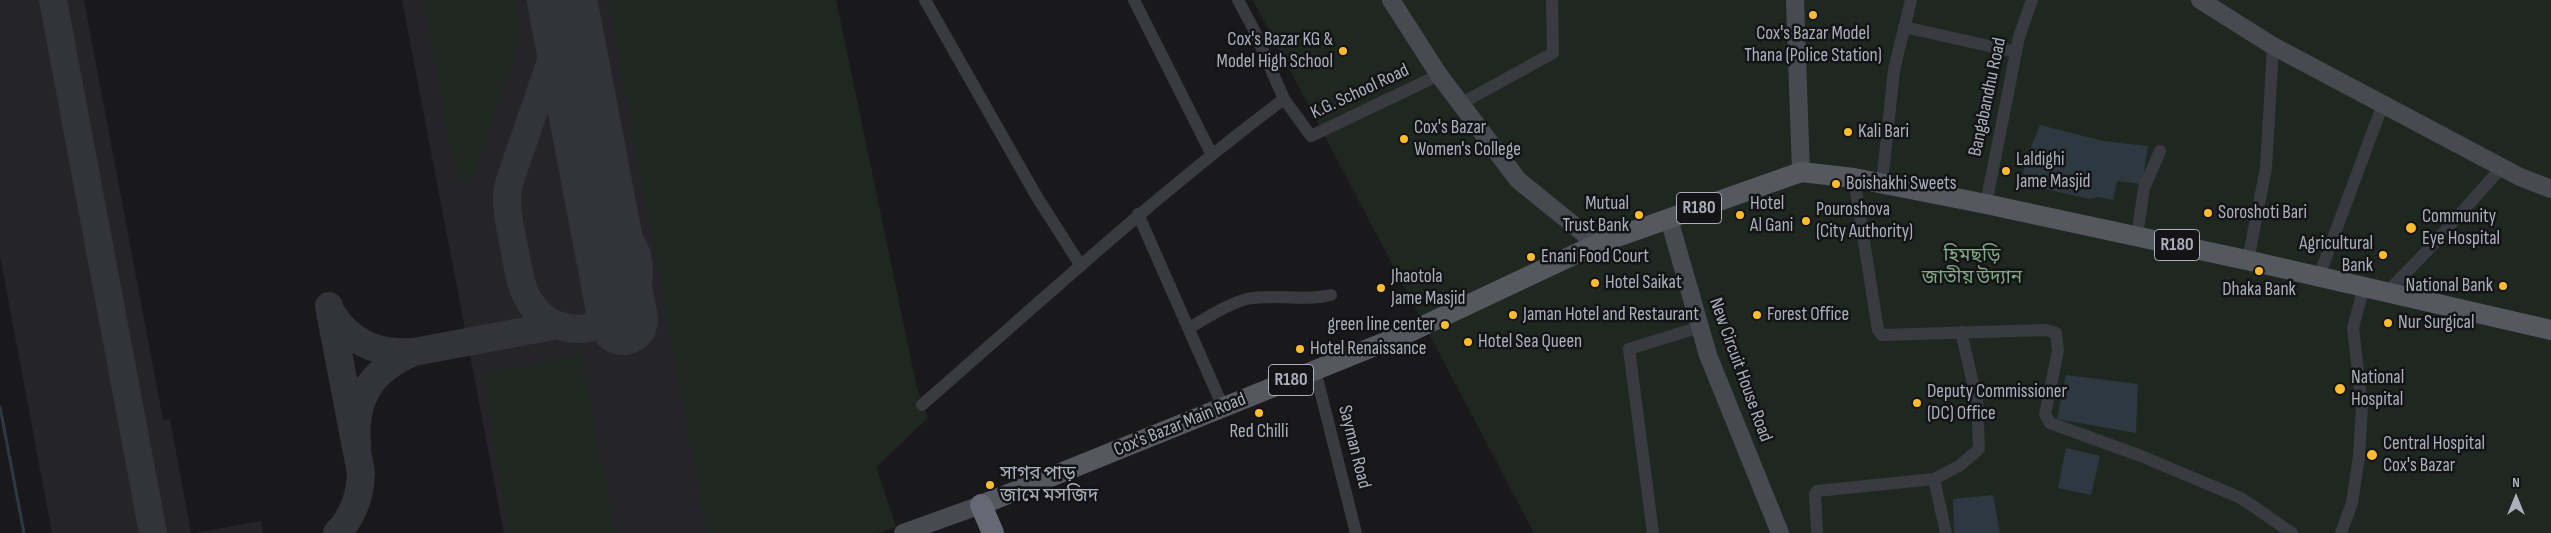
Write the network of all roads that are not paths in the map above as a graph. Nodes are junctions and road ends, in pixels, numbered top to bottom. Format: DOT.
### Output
graph roads {
  1 [pos="925,0"];
  2 [pos="1134,0"];
  3 [pos="1238,0"];
  4 [pos="1391,0"];
  5 [pos="1552,0"];
  6 [pos="1795,0"];
  7 [pos="1911,0"];
  8 [pos="2032,0"];
  9 [pos="2200,0"];
  10 [pos="1904,27"];
  11 [pos="2273,46"];
  12 [pos="2016,52"];
  13 [pos="1439,75"];
  14 [pos="1284,99"];
  15 [pos="1462,103"];
  16 [pos="2383,104"];
  17 [pos="2160,151"];
  18 [pos="1212,153"];
  19 [pos="2503,166"];
  20 [pos="1801,172"];
  21 [pos="1854,178"];
  22 [pos="1882,183"];
  23 [pos="2551,189"];
  24 [pos="1986,204"];
  25 [pos="1138,214"];
  26 [pos="1669,219"];
  27 [pos="2137,236"];
  28 [pos="1597,244"];
  29 [pos="2248,260"];
  30 [pos="1081,266"];
  31 [pos="2319,276"];
  32 [pos="2364,286"];
  33 [pos="2387,292"];
  34 [pos="1331,295"];
  35 [pos="1700,327"];
  36 [pos="1188,328"];
  37 [pos="2551,330"];
  38 [pos="1962,332"];
  39 [pos="1315,370"];
  40 [pos="922,405"];
  41 [pos="1223,407"];
  42 [pos="1934,479"];
  43 [pos="981,505"];
  44 [pos="903,533"];
  45 [pos="994,533"];
  46 [pos="1356,533"];
  47 [pos="1653,533"];
  48 [pos="1780,533"];
  49 [pos="1817,533"];
  50 [pos="1946,533"];
  51 [pos="2292,533"];
  52 [pos="2341,533"];
  1 -- 30 [label="street"];
  2 -- 18 [label="street"];
  3 -- 14 [label="street"];
  4 -- 13 [label="street"];
  5 -- 15 [label="street"];
  6 -- 20 [label="street"];
  7 -- 10 [label="street"];
  8 -- 12 [label="street, Bangabandhu Road"];
  9 -- 11 [label="street"];
  10 -- 12 [label="street"];
  10 -- 22 [label="street"];
  11 -- 16 [label="street"];
  11 -- 29 [label="street"];
  12 -- 24 [label="street, Bangabandhu Road"];
  13 -- 14 [label="street, K.G. School Road"];
  13 -- 15 [label="street"];
  14 -- 18 [label="street"];
  15 -- 28 [label="street"];
  16 -- 19 [label="street"];
  16 -- 31 [label="street"];
  17 -- 27 [label="street"];
  18 -- 25 [label="street"];
  19 -- 23 [label="street"];
  19 -- 33 [label="street"];
  20 -- 21 [label="main road, R180"];
  20 -- 26 [label="main road, R180"];
  21 -- 22 [label="main road, R180"];
  21 -- 38 [label="street"];
  22 -- 24 [label="main road, R180"];
  24 -- 27 [label="main road, R180"];
  25 -- 30 [label="street"];
  25 -- 36 [label="street"];
  26 -- 28 [label="main road, R180"];
  26 -- 35 [label="street, New Circuit House Road"];
  27 -- 29 [label="main road, R180"];
  28 -- 39 [label="main road, Cox's Bazar Main Road / R180"];
  29 -- 31 [label="main road, R180"];
  30 -- 40 [label="street"];
  31 -- 32 [label="main road, R180"];
  32 -- 33 [label="main road, R180"];
  32 -- 52 [label="street"];
  33 -- 37 [label="main road, R180"];
  34 -- 36 [label="street"];
  35 -- 47 [label="street"];
  35 -- 48 [label="street, New Circuit House Road"];
  36 -- 41 [label="street"];
  38 -- 42 [label="street"];
  38 -- 51 [label="street"];
  39 -- 41 [label="main road, Cox's Bazar Main Road / R180"];
  39 -- 46 [label="street, Sayman Road"];
  41 -- 43 [label="main road, Cox's Bazar Main Road / R180"];
  42 -- 49 [label="street"];
  42 -- 50 [label="street"];
  43 -- 44 [label="street"];
  43 -- 45 [label="highway"];
}
